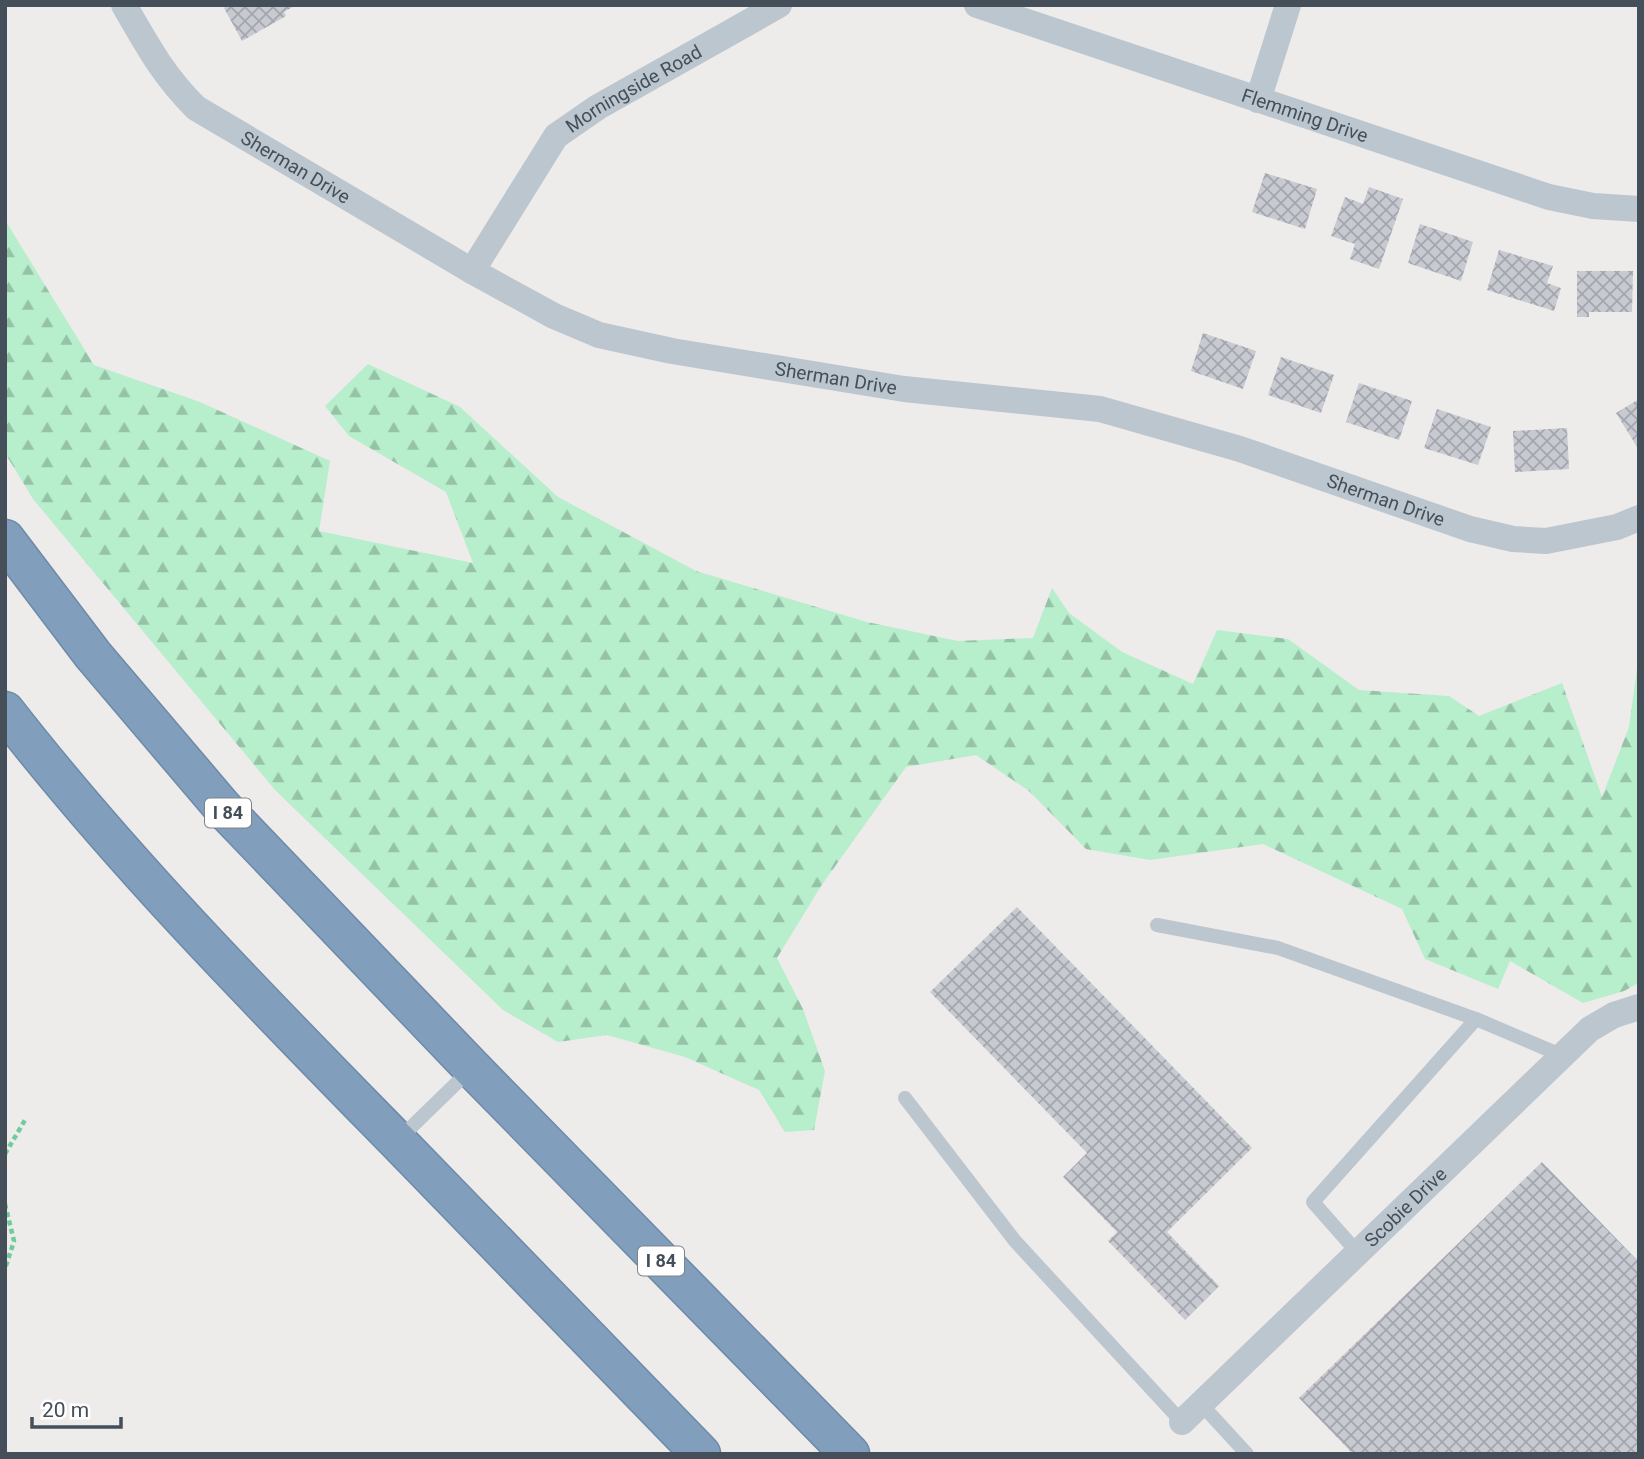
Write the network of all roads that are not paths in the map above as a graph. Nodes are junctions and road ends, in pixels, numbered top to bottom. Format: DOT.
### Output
graph roads {
  1 [pos="124,5"];
  2 [pos="779,5"];
  3 [pos="978,5"];
  4 [pos="1289,5"];
  5 [pos="1258,100"];
  6 [pos="1639,209"];
  7 [pos="472,271"];
  8 [pos="1639,518"];
  9 [pos="5,540"];
  10 [pos="5,711"];
  11 [pos="1157,925"];
  12 [pos="1639,1007"];
  13 [pos="1476,1019"];
  14 [pos="1563,1055"];
  15 [pos="472,1068"];
  16 [pos="905,1098"];
  17 [pos="397,1141"];
  18 [pos="1358,1253"];
  19 [pos="1201,1404"];
  20 [pos="1182,1422"];
  21 [pos="701,1454"];
  22 [pos="850,1454"];
  23 [pos="1247,1454"];
  1 -- 7 [label="street, Sherman Drive"];
  2 -- 7 [label="street, Morningside Road"];
  3 -- 5 [label="street, Flemming Drive"];
  4 -- 5 [label="street"];
  5 -- 6 [label="street, Flemming Drive"];
  7 -- 8 [label="street, Sherman Drive"];
  9 -- 15 [label="highway, I 84"];
  10 -- 17 [label="highway"];
  11 -- 13 [label="lane"];
  12 -- 14 [label="street, Scobie Drive"];
  13 -- 14 [label="lane"];
  13 -- 18 [label="lane"];
  14 -- 18 [label="street, Scobie Drive"];
  15 -- 17 [label="lane"];
  15 -- 22 [label="highway, I 84"];
  16 -- 20 [label="lane"];
  17 -- 21 [label="highway"];
  18 -- 19 [label="street, Scobie Drive"];
  19 -- 20 [label="street, Scobie Drive"];
  19 -- 23 [label="lane"];
}
